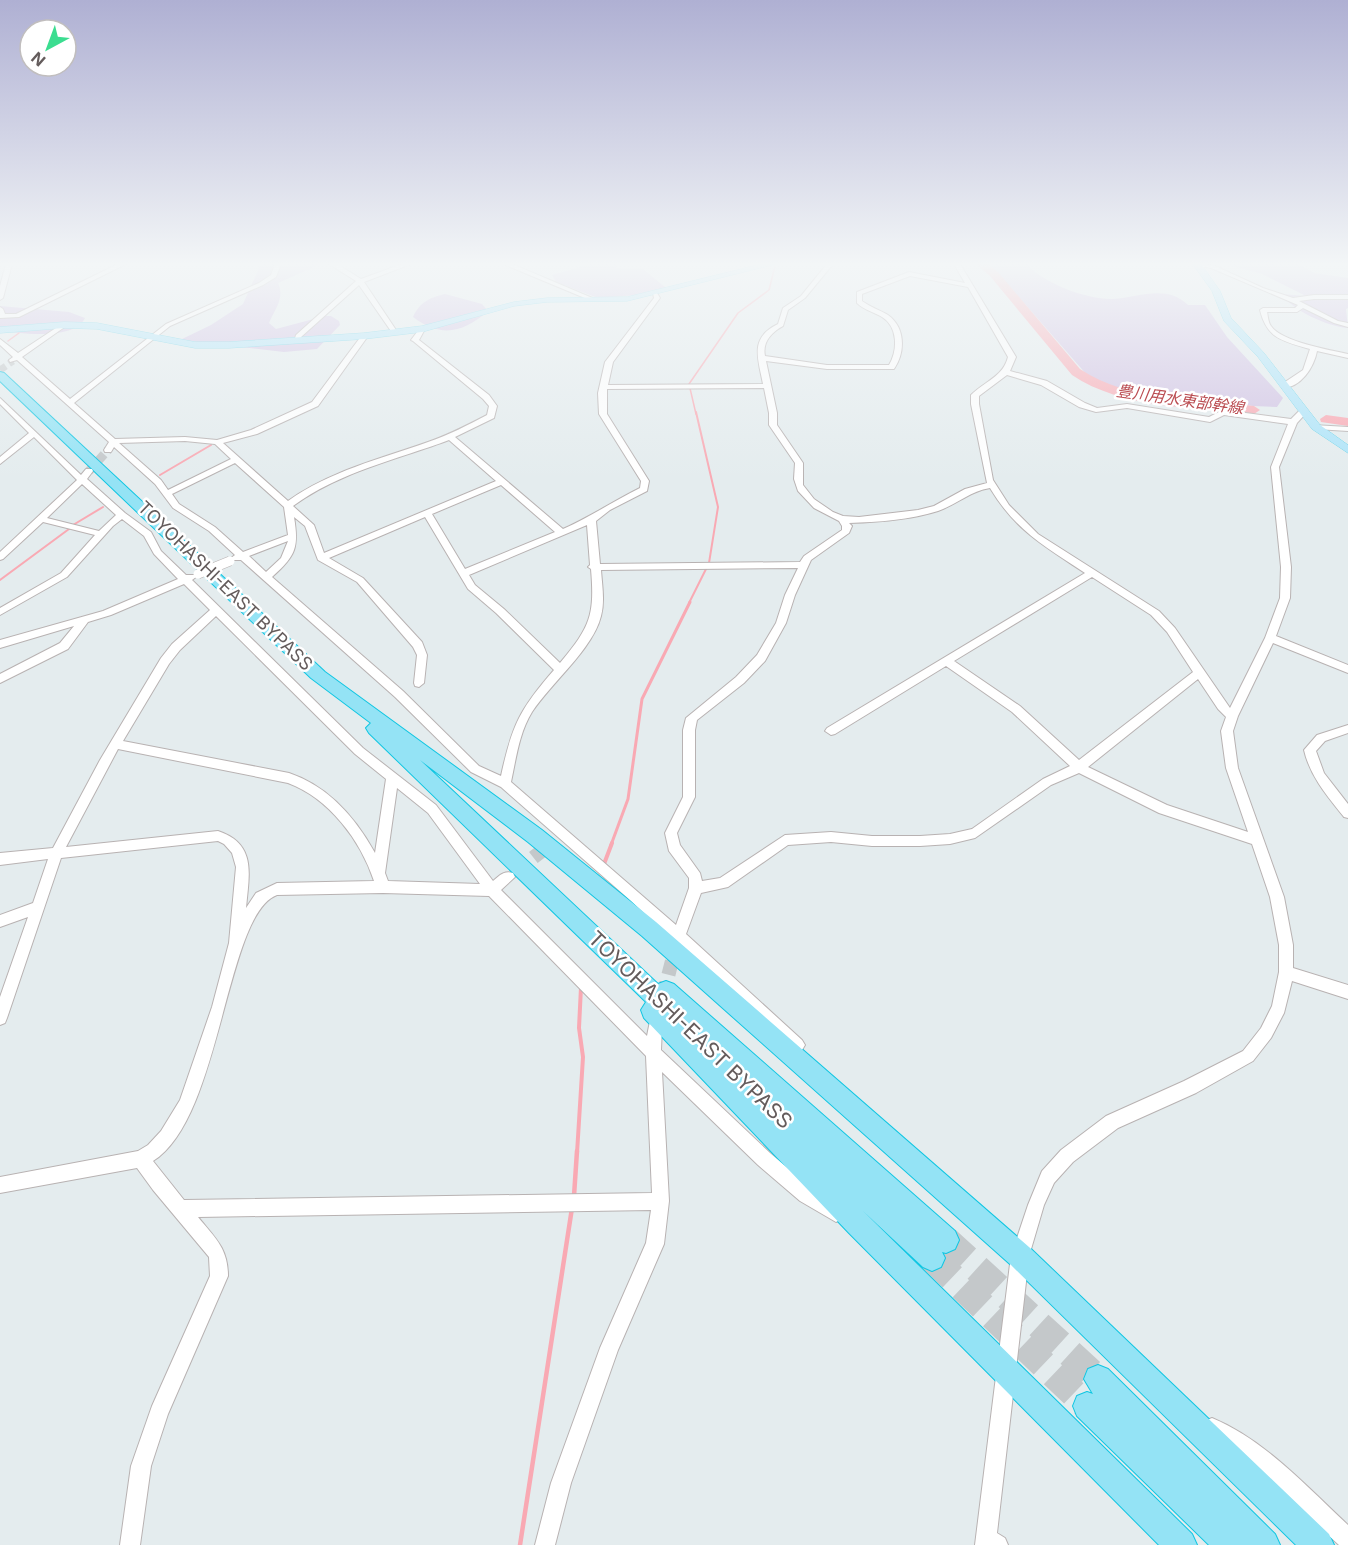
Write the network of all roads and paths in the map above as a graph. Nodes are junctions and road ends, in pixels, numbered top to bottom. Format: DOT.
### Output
graph roads {
  1 [pos="5,336"];
  2 [pos="48,336"];
  3 [pos="153,336"];
  4 [pos="298,336"];
  5 [pos="363,336"];
  6 [pos="364,336"];
  7 [pos="417,336"];
  8 [pos="628,336"];
  9 [pos="767,336"];
  10 [pos="897,336"];
  11 [pos="1000,336"];
  12 [pos="1242,336"];
  13 [pos="1283,336"];
  14 [pos="296,341"];
  15 [pos="1314,349"];
  16 [pos="1348,356"];
  17 [pos="762,358"];
  18 [pos="15,359"];
  19 [pos="1005,372"];
  20 [pos="0,375"];
  21 [pos="766,386"];
  22 [pos="1285,386"];
  23 [pos="604,387"];
  24 [pos="0,400"];
  25 [pos="70,403"];
  26 [pos="1304,411"];
  27 [pos="1293,422"];
  28 [pos="1316,427"];
  29 [pos="1348,429"];
  30 [pos="34,433"];
  31 [pos="450,436"];
  32 [pos="218,442"];
  33 [pos="111,446"];
  34 [pos="1348,450"];
  35 [pos="235,460"];
  36 [pos="0,461"];
  37 [pos="89,471"];
  38 [pos="81,479"];
  39 [pos="503,481"];
  40 [pos="991,485"];
  41 [pos="166,495"];
  42 [pos="288,505"];
  43 [pos="427,513"];
  44 [pos="122,515"];
  45 [pos="41,519"];
  46 [pos="591,520"];
  47 [pos="843,520"];
  48 [pos="561,532"];
  49 [pos="101,534"];
  50 [pos="293,536"];
  51 [pos="242,555"];
  52 [pos="0,557"];
  53 [pos="321,558"];
  54 [pos="804,565"];
  55 [pos="593,567"];
  56 [pos="1093,572"];
  57 [pos="462,574"];
  58 [pos="266,577"];
  59 [pos="184,580"];
  60 [pos="216,610"];
  61 [pos="0,612"];
  62 [pos="85,619"];
  63 [pos="1270,638"];
  64 [pos="0,644"];
  65 [pos="948,662"];
  66 [pos="560,668"];
  67 [pos="1348,669"];
  68 [pos="1199,673"];
  69 [pos="317,674"];
  70 [pos="0,679"];
  71 [pos="419,683"];
  72 [pos="1232,716"];
  73 [pos="1348,729"];
  74 [pos="831,731"];
  75 [pos="116,744"];
  76 [pos="1078,766"];
  77 [pos="392,779"];
  78 [pos="505,784"];
  79 [pos="450,799"];
  80 [pos="1348,813"];
  81 [pos="1258,842"];
  82 [pos="56,854"];
  83 [pos="0,859"];
  84 [pos="379,872"];
  85 [pos="508,877"];
  86 [pos="383,887"];
  87 [pos="696,888"];
  88 [pos="492,890"];
  89 [pos="37,907"];
  90 [pos="566,912"];
  91 [pos="0,921"];
  92 [pos="681,930"];
  93 [pos="236,943"];
  94 [pos="1286,972"];
  95 [pos="1348,992"];
  96 [pos="0,1018"];
  97 [pos="655,1026"];
  98 [pos="653,1053"];
  99 [pos="844,1101"];
  100 [pos="141,1159"];
  101 [pos="0,1185"];
  102 [pos="661,1201"];
  103 [pos="182,1209"];
  104 [pos="858,1224"];
  105 [pos="946,1240"];
  106 [pos="1020,1256"];
  107 [pos="932,1258"];
  108 [pos="1007,1372"];
  109 [pos="1098,1379"];
  110 [pos="1087,1406"];
  111 [pos="1182,1412"];
  112 [pos="1348,1539"];
  113 [pos="989,1543"];
  114 [pos="130,1545"];
  115 [pos="545,1545"];
  116 [pos="1181,1545"];
  117 [pos="1231,1545"];
  118 [pos="1264,1545"];
  119 [pos="1318,1545"];
  1 -- 18 [label="street"];
  2 -- 18 [label="street"];
  3 -- 14 [label="main road"];
  3 -- 25 [label="street"];
  4 -- 14 [label="street"];
  5 -- 14 [label="main road"];
  6 -- 32 [label="street"];
  7 -- 31 [label="street"];
  8 -- 23 [label="street"];
  9 -- 17 [label="street"];
  10 -- 17 [label="street"];
  11 -- 19 [label="street"];
  12 -- 22 [label="main road"];
  13 -- 15 [label="street"];
  15 -- 16 [label="street"];
  15 -- 22 [label="street"];
  17 -- 21 [label="street"];
  18 -- 25 [label="street"];
  19 -- 27 [label="street"];
  19 -- 40 [label="street"];
  20 -- 69 [label="highway, TOYOHASHI-EAST BYPASS"];
  21 -- 23 [label="street"];
  21 -- 47 [label="street"];
  22 -- 26 [label="main road"];
  23 -- 46 [label="street"];
  24 -- 30 [label="street"];
  25 -- 33 [label="street"];
  26 -- 27 [label="street"];
  26 -- 28 [label="main road"];
  27 -- 63 [label="street"];
  28 -- 29 [label="street"];
  28 -- 34 [label="main road"];
  30 -- 36 [label="street"];
  30 -- 38 [label="street"];
  31 -- 39 [label="street"];
  31 -- 42 [label="street"];
  32 -- 33 [label="street"];
  32 -- 35 [label="street"];
  33 -- 41 [label="street"];
  35 -- 41 [label="street"];
  35 -- 42 [label="street"];
  37 -- 38 [label="street"];
  38 -- 44 [label="street"];
  38 -- 45 [label="street"];
  39 -- 43 [label="street"];
  39 -- 48 [label="street"];
  40 -- 47 [label="street"];
  40 -- 56 [label="street"];
  41 -- 51 [label="street"];
  42 -- 50 [label="street"];
  42 -- 53 [label="street"];
  43 -- 53 [label="street"];
  43 -- 57 [label="street"];
  44 -- 49 [label="street"];
  44 -- 59 [label="street"];
  45 -- 49 [label="street"];
  45 -- 52 [label="street"];
  46 -- 48 [label="street"];
  46 -- 55 [label="street"];
  47 -- 54 [label="street"];
  48 -- 57 [label="street"];
  49 -- 61 [label="street"];
  50 -- 51 [label="street"];
  50 -- 58 [label="street"];
  51 -- 58 [label="street"];
  51 -- 59 [label="street, bridge"];
  53 -- 71 [label="street"];
  54 -- 55 [label="street"];
  54 -- 87 [label="street"];
  55 -- 66 [label="street"];
  56 -- 65 [label="street"];
  56 -- 68 [label="street"];
  57 -- 66 [label="street"];
  58 -- 78 [label="street"];
  59 -- 60 [label="street"];
  59 -- 62 [label="street"];
  60 -- 75 [label="street"];
  60 -- 77 [label="street"];
  62 -- 64 [label="street"];
  62 -- 70 [label="street"];
  63 -- 67 [label="street"];
  63 -- 72 [label="street"];
  65 -- 74 [label="street"];
  65 -- 76 [label="street"];
  66 -- 78 [label="street"];
  68 -- 72 [label="street"];
  68 -- 76 [label="street"];
  69 -- 79 [label="highway, TOYOHASHI-EAST BYPASS"];
  69 -- 99 [label="highway"];
  72 -- 81 [label="street"];
  73 -- 80 [label="street"];
  75 -- 82 [label="street"];
  75 -- 84 [label="street"];
  76 -- 81 [label="street"];
  76 -- 87 [label="street"];
  77 -- 84 [label="street"];
  77 -- 88 [label="street"];
  78 -- 99 [label="street"];
  79 -- 90 [label="highway, TOYOHASHI-EAST BYPASS"];
  79 -- 105 [label="highway, TOYOHASHI-EAST BYPASS"];
  81 -- 94 [label="street"];
  82 -- 83 [label="street"];
  82 -- 89 [label="street"];
  82 -- 93 [label="street"];
  84 -- 86 [label="street"];
  85 -- 88 [label="street"];
  86 -- 88 [label="street"];
  86 -- 93 [label="street"];
  87 -- 92 [label="street"];
  88 -- 98 [label="street"];
  89 -- 91 [label="street"];
  89 -- 96 [label="street"];
  90 -- 104 [label="highway"];
  90 -- 107 [label="highway, TOYOHASHI-EAST BYPASS"];
  93 -- 100 [label="street"];
  94 -- 95 [label="street"];
  94 -- 106 [label="street"];
  97 -- 98 [label="street"];
  98 -- 102 [label="street"];
  98 -- 104 [label="street"];
  99 -- 106 [label="highway"];
  100 -- 101 [label="street"];
  100 -- 103 [label="street"];
  102 -- 103 [label="street"];
  102 -- 115 [label="street"];
  103 -- 114 [label="street"];
  104 -- 108 [label="highway"];
  106 -- 108 [label="street"];
  106 -- 111 [label="highway"];
  108 -- 113 [label="street"];
  108 -- 116 [label="highway"];
  109 -- 118 [label="highway"];
  110 -- 117 [label="highway"];
  111 -- 112 [label="street"];
  111 -- 119 [label="highway"];
}
